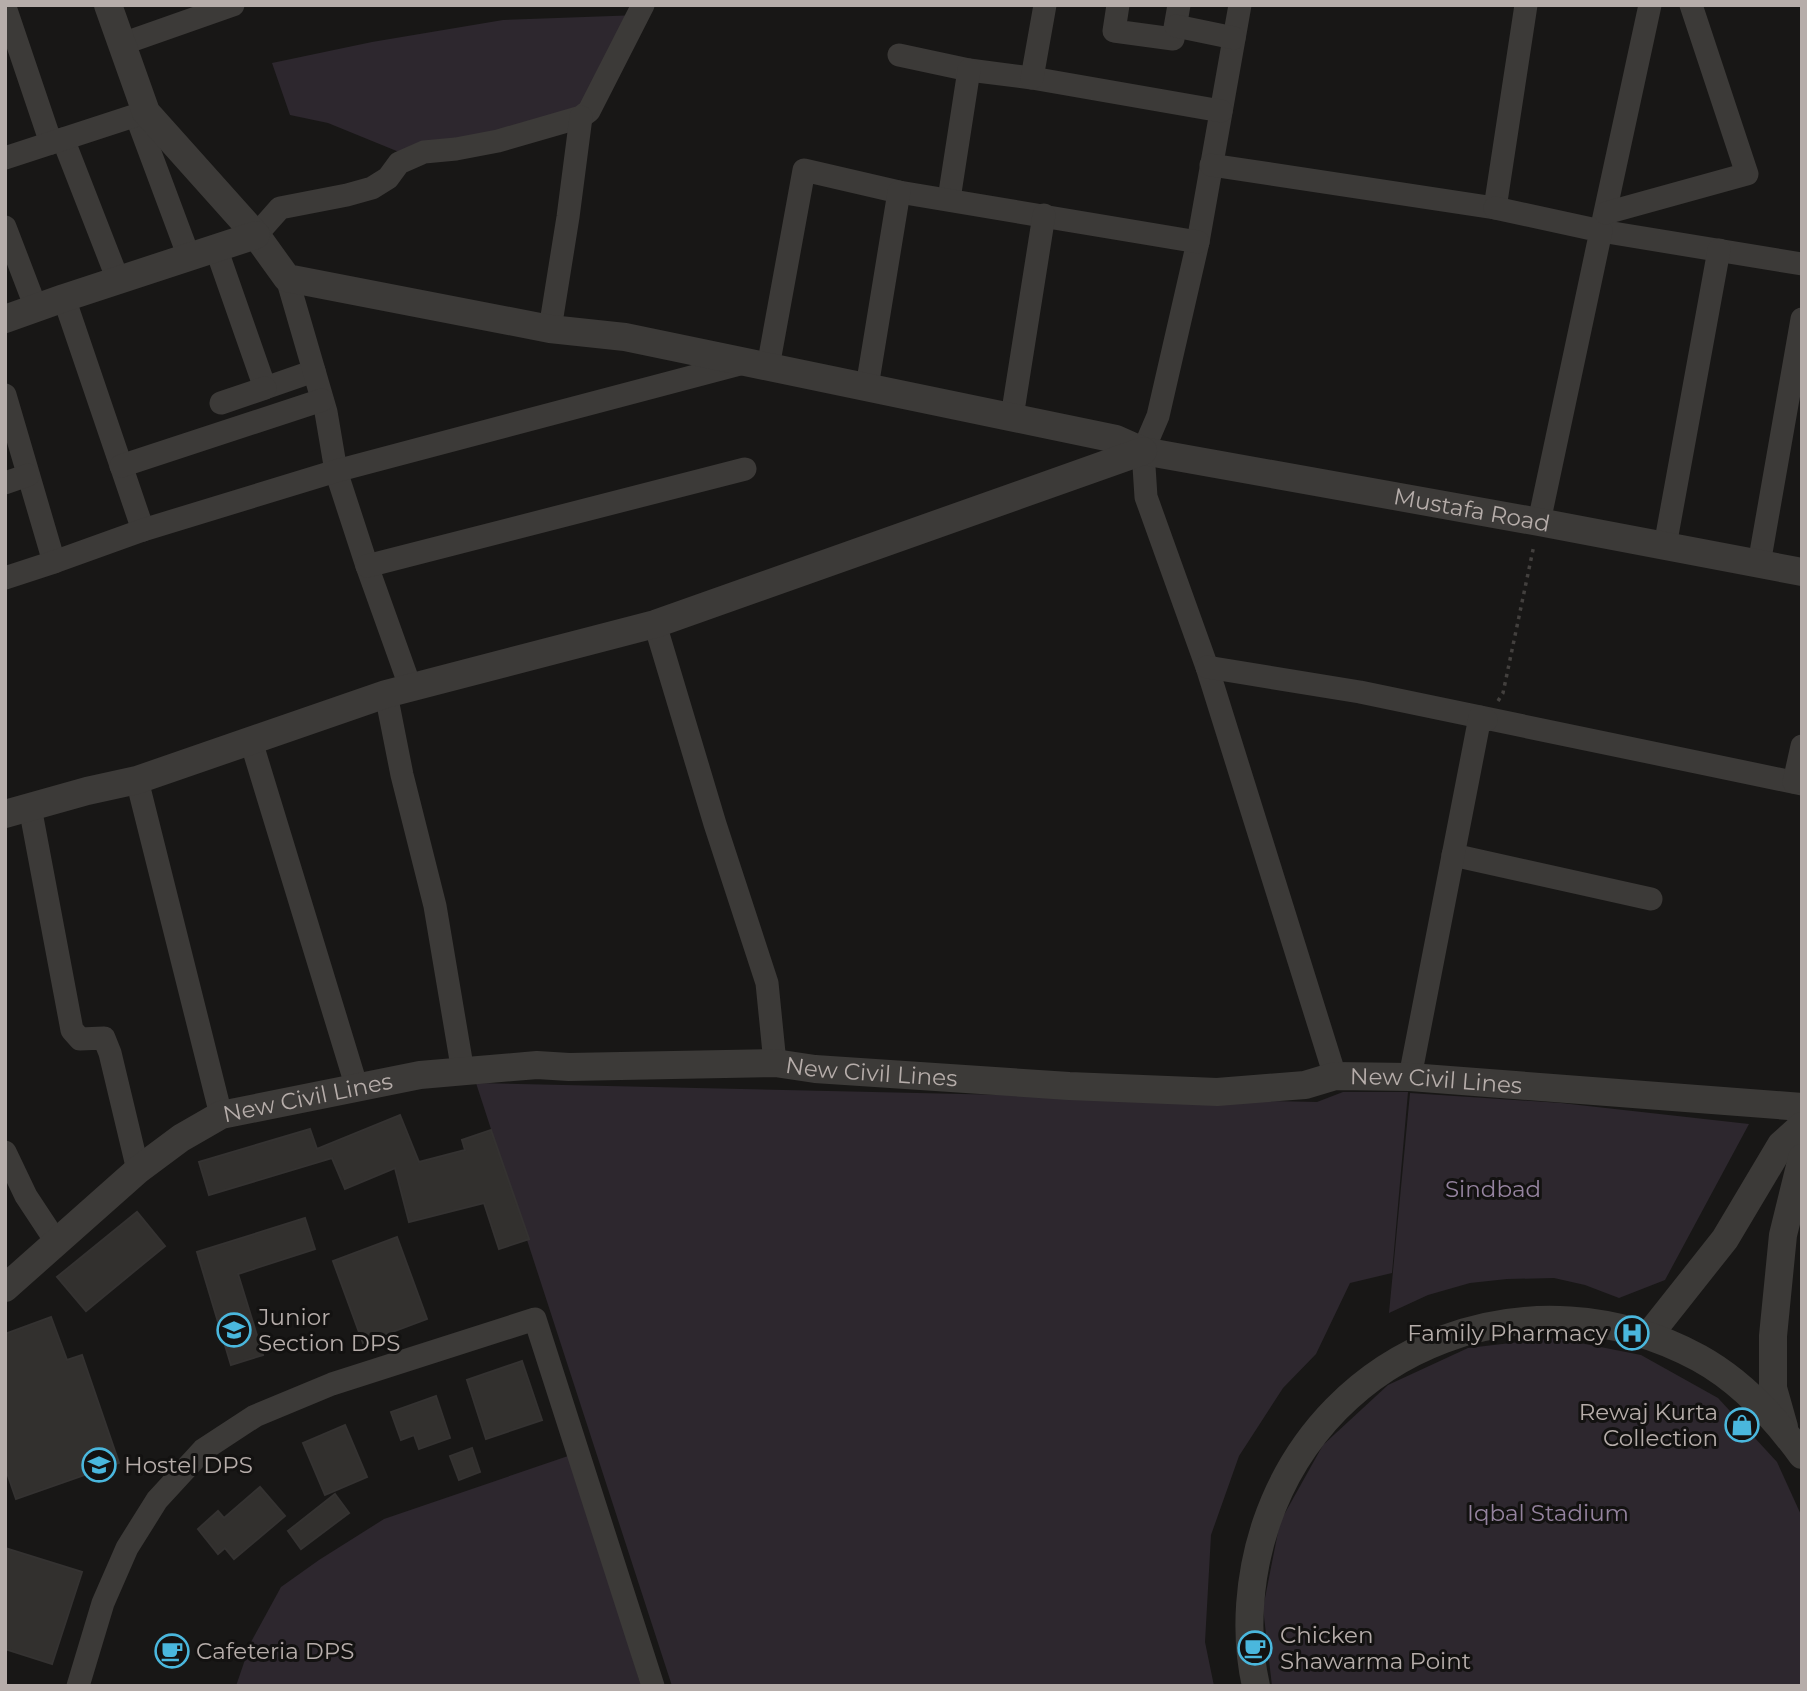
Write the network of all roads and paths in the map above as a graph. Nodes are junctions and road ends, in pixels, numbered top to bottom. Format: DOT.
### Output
graph roads {
  1 [pos="108,5"];
  2 [pos="233,5"];
  3 [pos="643,5"];
  4 [pos="1045,5"];
  5 [pos="1118,5"];
  6 [pos="1240,5"];
  7 [pos="1526,5"];
  8 [pos="1650,5"];
  9 [pos="1691,5"];
  10 [pos="5,7"];
  11 [pos="1177,15"];
  12 [pos="1234,38"];
  13 [pos="122,44"];
  14 [pos="899,55"];
  15 [pos="969,70"];
  16 [pos="1032,78"];
  17 [pos="1221,111"];
  18 [pos="141,113"];
  19 [pos="581,117"];
  20 [pos="57,141"];
  21 [pos="5,158"];
  22 [pos="1211,165"];
  23 [pos="899,191"];
  24 [pos="948,199"];
  25 [pos="1495,208"];
  26 [pos="1044,215"];
  27 [pos="1603,222"];
  28 [pos="5,227"];
  29 [pos="256,235"];
  30 [pos="1198,242"];
  31 [pos="216,247"];
  32 [pos="1719,250"];
  33 [pos="189,257"];
  34 [pos="1802,264"];
  35 [pos="287,278"];
  36 [pos="118,280"];
  37 [pos="64,298"];
  38 [pos="36,308"];
  39 [pos="5,319"];
  40 [pos="1802,319"];
  41 [pos="550,328"];
  42 [pos="756,365"];
  43 [pos="314,371"];
  44 [pos="867,387"];
  45 [pos="265,388"];
  46 [pos="5,395"];
  47 [pos="322,400"];
  48 [pos="221,403"];
  49 [pos="1012,417"];
  50 [pos="1143,451"];
  51 [pos="121,466"];
  52 [pos="745,469"];
  53 [pos="336,471"];
  54 [pos="29,475"];
  55 [pos="5,484"];
  56 [pos="1539,522"];
  57 [pos="143,530"];
  58 [pos="1665,546"];
  59 [pos="54,562"];
  60 [pos="1759,564"];
  61 [pos="367,566"];
  62 [pos="1802,572"];
  63 [pos="5,578"];
  64 [pos="655,624"];
  65 [pos="1207,667"];
  66 [pos="398,692"];
  67 [pos="1483,719"];
  68 [pos="251,741"];
  69 [pos="1802,746"];
  70 [pos="137,780"];
  71 [pos="1798,783"];
  72 [pos="18,811"];
  73 [pos="1453,855"];
  74 [pos="1651,899"];
  75 [pos="775,1063"];
  76 [pos="463,1072"];
  77 [pos="1335,1076"];
  78 [pos="1410,1077"];
  79 [pos="357,1088"];
  80 [pos="1802,1107"];
  81 [pos="221,1115"];
  82 [pos="1802,1126"];
  83 [pos="5,1152"];
  84 [pos="1802,1158"];
  85 [pos="138,1170"];
  86 [pos="57,1243"];
  87 [pos="5,1289"];
  88 [pos="1649,1335"];
  89 [pos="1785,1431"];
  90 [pos="1802,1455"];
  91 [pos="78,1686"];
  92 [pos="653,1686"];
  93 [pos="1256,1686"];
  1 -- 13 [label="street"];
  2 -- 13 [label="street"];
  3 -- 19 [label="street"];
  4 -- 16 [label="street"];
  5 -- 11 [label="street"];
  6 -- 12 [label="street"];
  7 -- 25 [label="street"];
  8 -- 27 [label="street"];
  9 -- 27 [label="street"];
  10 -- 20 [label="street"];
  11 -- 12 [label="street"];
  12 -- 17 [label="street"];
  13 -- 18 [label="street"];
  14 -- 15 [label="street"];
  15 -- 16 [label="street"];
  15 -- 24 [label="street"];
  16 -- 17 [label="street"];
  17 -- 22 [label="street"];
  18 -- 20 [label="street"];
  18 -- 29 [label="street"];
  18 -- 33 [label="street"];
  19 -- 29 [label="street"];
  19 -- 41 [label="street"];
  20 -- 21 [label="street"];
  20 -- 36 [label="street"];
  22 -- 25 [label="street"];
  22 -- 30 [label="street"];
  23 -- 24 [label="street"];
  23 -- 42 [label="street"];
  23 -- 44 [label="street"];
  24 -- 26 [label="street"];
  25 -- 27 [label="street"];
  26 -- 30 [label="street"];
  26 -- 49 [label="street"];
  27 -- 32 [label="street"];
  27 -- 56 [label="street"];
  28 -- 38 [label="street"];
  29 -- 31 [label="street"];
  29 -- 35 [label="street"];
  30 -- 50 [label="street"];
  31 -- 33 [label="street"];
  31 -- 45 [label="street"];
  32 -- 34 [label="street"];
  32 -- 58 [label="street"];
  33 -- 36 [label="street"];
  35 -- 41 [label="street, Mustafa Road"];
  35 -- 43 [label="street"];
  36 -- 37 [label="street"];
  37 -- 38 [label="street"];
  37 -- 51 [label="street"];
  38 -- 39 [label="street"];
  40 -- 60 [label="street"];
  41 -- 42 [label="street, Mustafa Road"];
  42 -- 44 [label="street, Mustafa Road"];
  42 -- 53 [label="street"];
  43 -- 45 [label="street"];
  43 -- 47 [label="street"];
  44 -- 49 [label="street, Mustafa Road"];
  45 -- 48 [label="street"];
  46 -- 54 [label="street"];
  47 -- 51 [label="street"];
  47 -- 53 [label="street"];
  49 -- 50 [label="street, Mustafa Road"];
  50 -- 56 [label="street, Mustafa Road"];
  50 -- 64 [label="street"];
  50 -- 65 [label="street"];
  51 -- 57 [label="street"];
  52 -- 61 [label="street"];
  53 -- 57 [label="street"];
  53 -- 61 [label="street"];
  54 -- 55 [label="street"];
  54 -- 59 [label="street"];
  56 -- 58 [label="street, Mustafa Road"];
  56 -- 67 [label="path"];
  57 -- 59 [label="street"];
  58 -- 60 [label="street, Mustafa Road"];
  59 -- 63 [label="street"];
  60 -- 62 [label="street, Mustafa Road"];
  61 -- 66 [label="street"];
  64 -- 66 [label="street"];
  64 -- 75 [label="street"];
  65 -- 67 [label="street"];
  65 -- 77 [label="street"];
  66 -- 68 [label="street"];
  66 -- 76 [label="street"];
  67 -- 71 [label="street"];
  67 -- 73 [label="street"];
  68 -- 70 [label="street"];
  68 -- 79 [label="street"];
  69 -- 71 [label="street"];
  70 -- 72 [label="street"];
  70 -- 81 [label="street"];
  72 -- 85 [label="street"];
  73 -- 74 [label="street"];
  73 -- 78 [label="street"];
  75 -- 76 [label="street, New Civil Lines"];
  75 -- 77 [label="street, New Civil Lines"];
  76 -- 79 [label="street, New Civil Lines"];
  77 -- 78 [label="street, New Civil Lines"];
  78 -- 80 [label="street, New Civil Lines"];
  79 -- 81 [label="street, New Civil Lines"];
  81 -- 85 [label="street, New Civil Lines"];
  82 -- 88 [label="street"];
  83 -- 86 [label="street"];
  84 -- 89 [label="street"];
  85 -- 86 [label="street, New Civil Lines"];
  86 -- 87 [label="street, New Civil Lines"];
  88 -- 89 [label="street"];
  88 -- 93 [label="street"];
  89 -- 90 [label="street"];
  91 -- 92 [label="street"];
}
